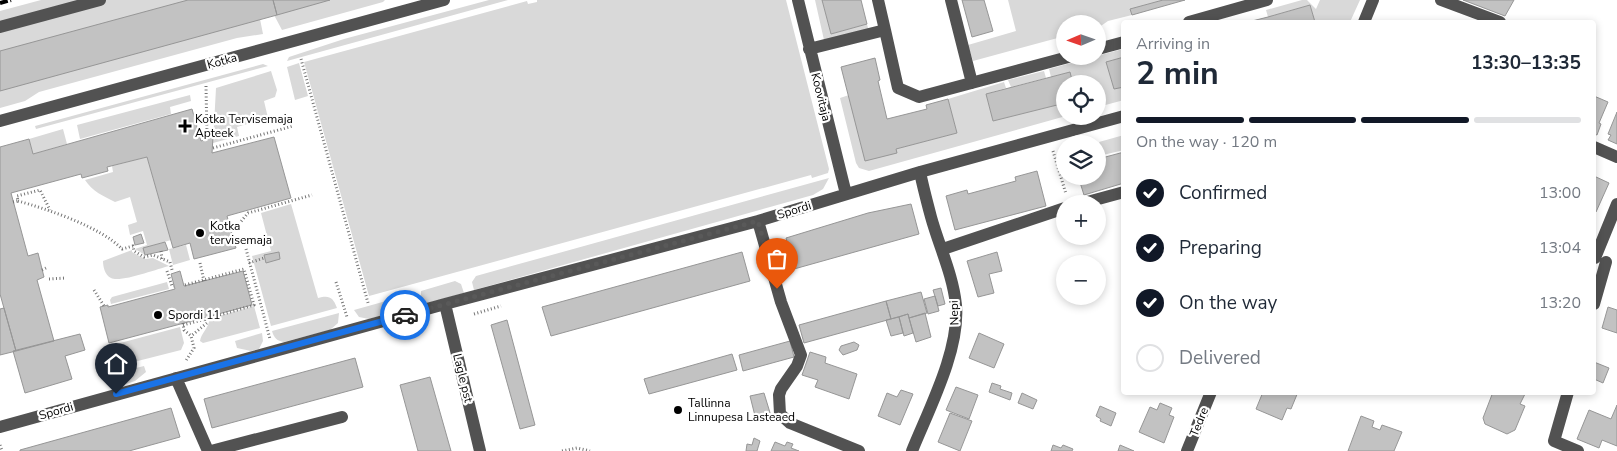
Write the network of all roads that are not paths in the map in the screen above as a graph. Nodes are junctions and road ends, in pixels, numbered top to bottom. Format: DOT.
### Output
graph roads {
  1 [pos="100,0"];
  2 [pos="444,0"];
  3 [pos="798,0"];
  4 [pos="878,0"];
  5 [pos="951,0"];
  6 [pos="1267,0"];
  7 [pos="1373,0"];
  8 [pos="1441,0"];
  9 [pos="1196,20"];
  10 [pos="1365,20"];
  11 [pos="1495,20"];
  12 [pos="0,27"];
  13 [pos="885,30"];
  14 [pos="1121,43"];
  15 [pos="1106,47"];
  16 [pos="809,49"];
  17 [pos="1056,60"];
  18 [pos="972,83"];
  19 [pos="1121,117"];
  20 [pos="0,121"];
  21 [pos="1596,148"];
  22 [pos="1617,157"];
  23 [pos="920,172"];
  24 [pos="1121,193"];
  25 [pos="846,194"];
  26 [pos="1106,197"];
  27 [pos="1617,204"];
  28 [pos="1056,211"];
  29 [pos="758,221"];
  30 [pos="943,249"];
  31 [pos="1603,261"];
  32 [pos="1596,294"];
  33 [pos="445,304"];
  34 [pos="176,378"];
  35 [pos="1210,395"];
  36 [pos="1567,395"];
  37 [pos="342,417"];
  38 [pos="0,427"];
  39 [pos="209,451"];
  40 [pos="480,451"];
  41 [pos="859,451"];
  42 [pos="912,451"];
  43 [pos="1187,451"];
  44 [pos="1578,451"];
  1 -- 12 [label="street"];
  2 -- 20 [label="street, Kotka"];
  3 -- 16 [label="street, Koovitaja"];
  4 -- 13 [label="street"];
  5 -- 18 [label="street"];
  6 -- 9 [label="street"];
  7 -- 10 [label="street"];
  8 -- 11 [label="street"];
  13 -- 16 [label="street"];
  13 -- 18 [label="street"];
  14 -- 15 [label="street"];
  16 -- 25 [label="street, Koovitaja"];
  17 -- 18 [label="street"];
  19 -- 23 [label="street, Spordi"];
  21 -- 22 [label="street"];
  23 -- 25 [label="street, Spordi"];
  23 -- 30 [label="street, Nepi"];
  24 -- 26 [label="street"];
  25 -- 29 [label="street, Spordi"];
  27 -- 31 [label="street"];
  28 -- 30 [label="street"];
  29 -- 33 [label="street, Spordi"];
  29 -- 41 [label="street"];
  30 -- 42 [label="street, Nepi"];
  31 -- 32 [label="street"];
  33 -- 34 [label="street, Spordi"];
  33 -- 40 [label="street, Lagle pst"];
  34 -- 38 [label="street, Spordi"];
  34 -- 39 [label="street"];
  35 -- 43 [label="street, Tedre"];
  36 -- 44 [label="street"];
  37 -- 39 [label="street"];
}
